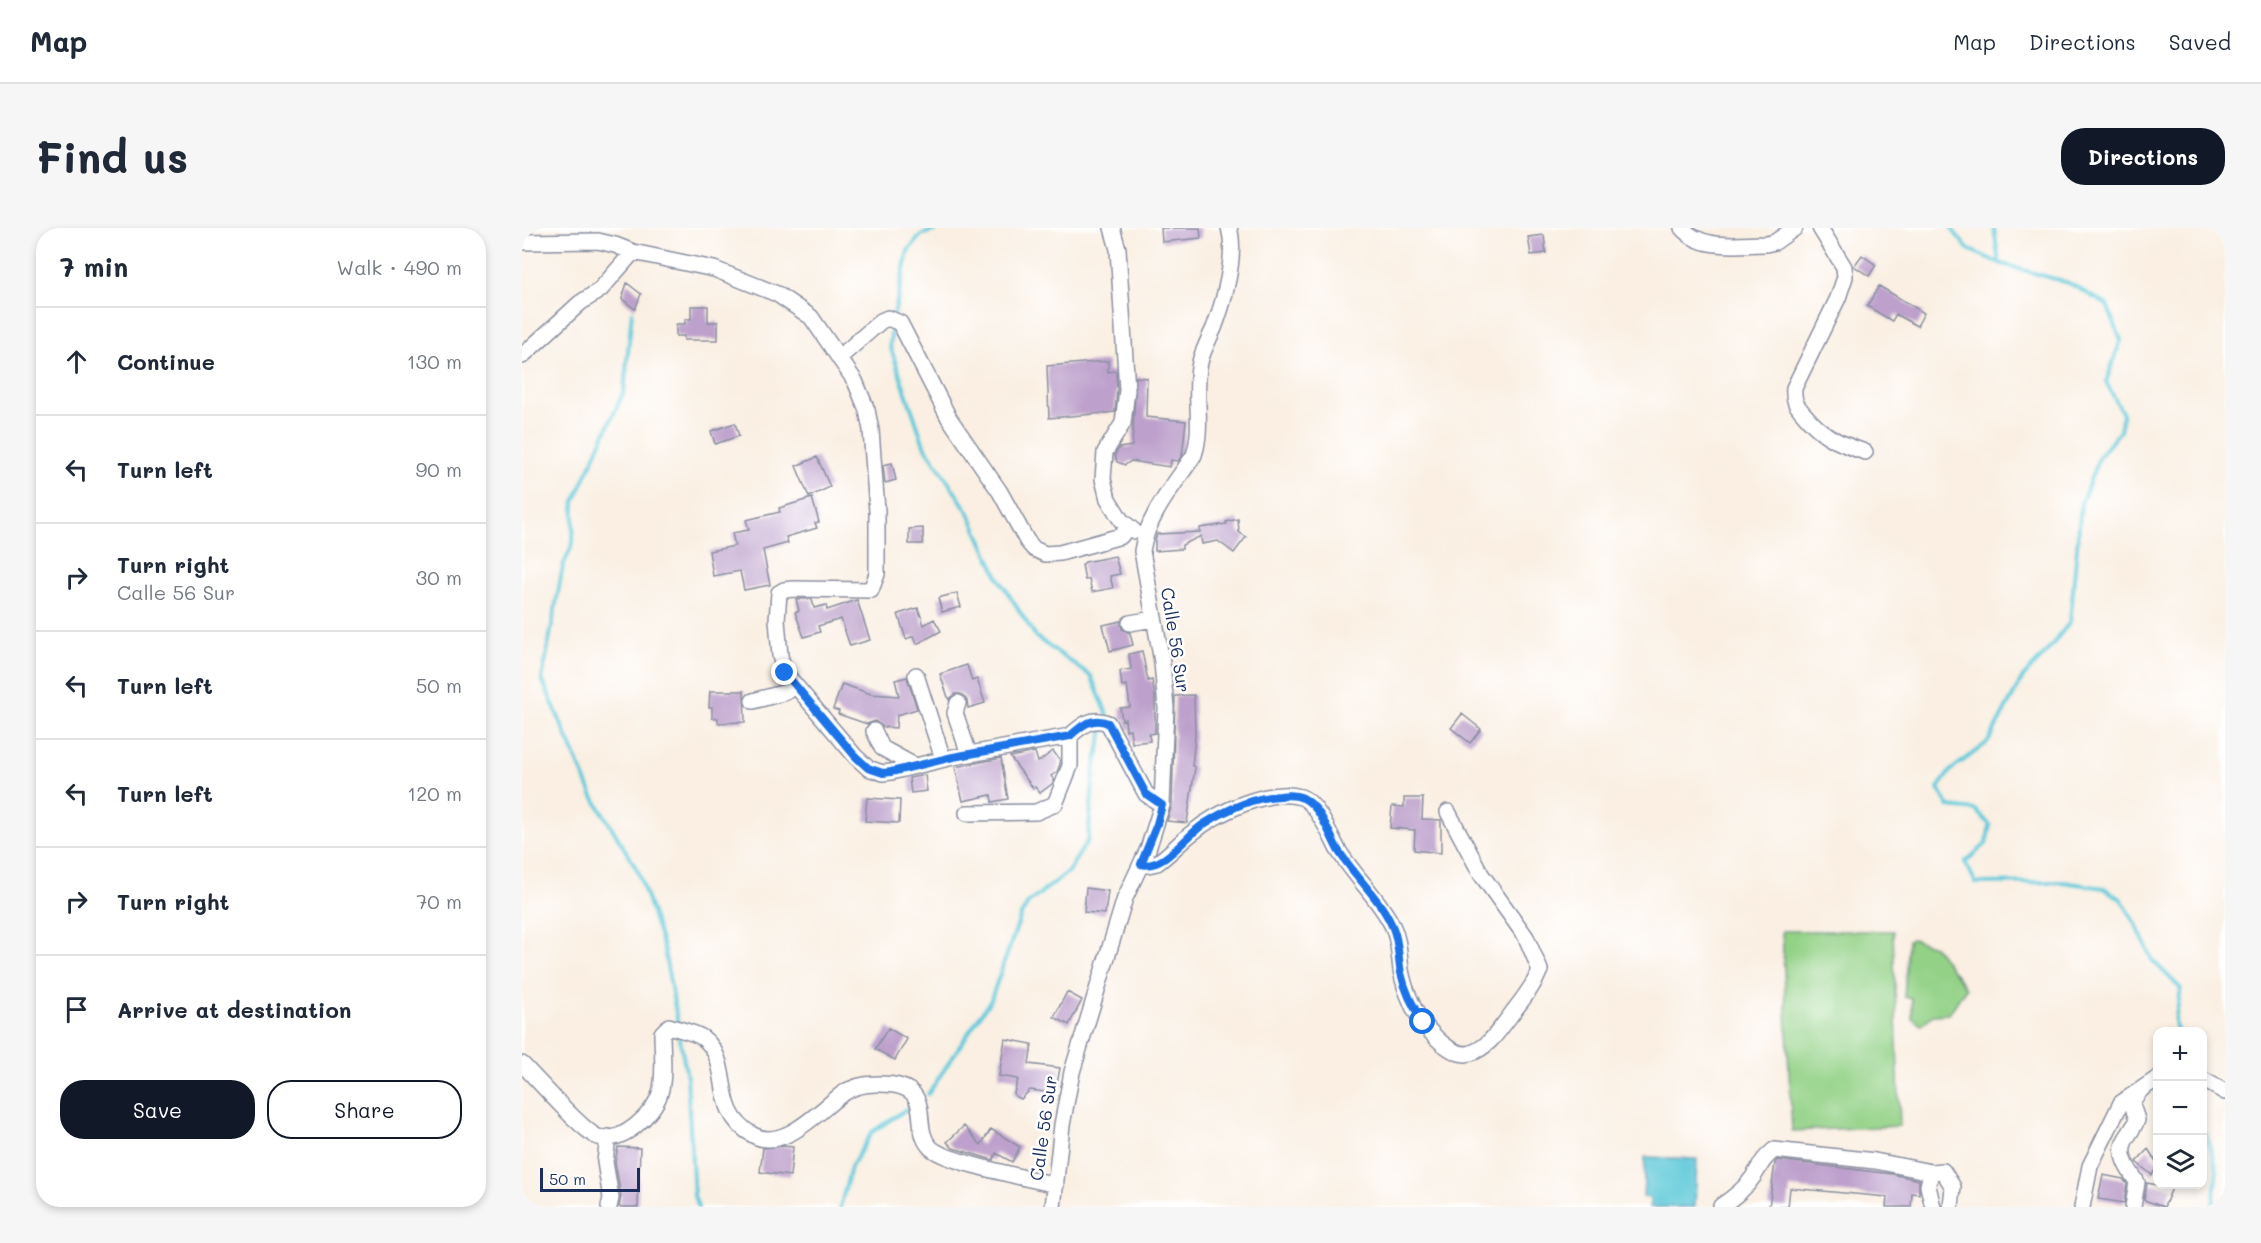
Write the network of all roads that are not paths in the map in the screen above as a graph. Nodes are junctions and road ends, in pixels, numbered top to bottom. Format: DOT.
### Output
graph roads {
  1 [pos="1112,228"];
  2 [pos="1229,228"];
  3 [pos="1682,228"];
  4 [pos="1795,228"];
  5 [pos="1820,228"];
  6 [pos="522,243"];
  7 [pos="633,252"];
  8 [pos="522,356"];
  9 [pos="840,357"];
  10 [pos="1864,452"];
  11 [pos="1128,526"];
  12 [pos="1144,538"];
  13 [pos="1153,619"];
  14 [pos="1130,623"];
  15 [pos="916,675"];
  16 [pos="795,687"];
  17 [pos="753,701"];
  18 [pos="958,703"];
  19 [pos="874,731"];
  20 [pos="1070,736"];
  21 [pos="969,754"];
  22 [pos="943,759"];
  23 [pos="915,766"];
  24 [pos="1162,805"];
  25 [pos="1448,812"];
  26 [pos="967,813"];
  27 [pos="1141,864"];
  28 [pos="522,1064"];
  29 [pos="2153,1081"];
  30 [pos="2206,1081"];
  31 [pos="2140,1091"];
  32 [pos="2225,1092"];
  33 [pos="608,1137"];
  34 [pos="1932,1172"];
  35 [pos="1056,1185"];
  36 [pos="1721,1206"];
  37 [pos="609,1207"];
  38 [pos="1053,1207"];
  39 [pos="1933,1207"];
  40 [pos="1951,1207"];
  41 [pos="2082,1207"];
  42 [pos="2133,1207"];
  1 -- 11 [label="street"];
  2 -- 12 [label="street, Calle 56 Sur"];
  3 -- 4 [label="street"];
  5 -- 10 [label="street"];
  6 -- 7 [label="street"];
  7 -- 8 [label="street"];
  7 -- 9 [label="street"];
  9 -- 11 [label="street"];
  9 -- 16 [label="street"];
  11 -- 12 [label="street"];
  12 -- 13 [label="street, Calle 56 Sur"];
  13 -- 14 [label="street"];
  13 -- 24 [label="street, Calle 56 Sur"];
  15 -- 22 [label="street"];
  16 -- 17 [label="street"];
  16 -- 23 [label="street"];
  18 -- 21 [label="street"];
  19 -- 23 [label="street"];
  20 -- 21 [label="street"];
  20 -- 24 [label="street"];
  20 -- 26 [label="street"];
  21 -- 22 [label="street"];
  22 -- 23 [label="street"];
  24 -- 27 [label="street, Calle 56 Sur"];
  25 -- 27 [label="street"];
  27 -- 35 [label="street, Calle 56 Sur"];
  28 -- 33 [label="street"];
  29 -- 31 [label="street"];
  30 -- 32 [label="street"];
  31 -- 41 [label="street"];
  31 -- 42 [label="street"];
  33 -- 35 [label="street"];
  33 -- 37 [label="street"];
  34 -- 36 [label="street"];
  34 -- 39 [label="street"];
  34 -- 40 [label="street"];
  35 -- 38 [label="street, Calle 56 Sur"];
}
